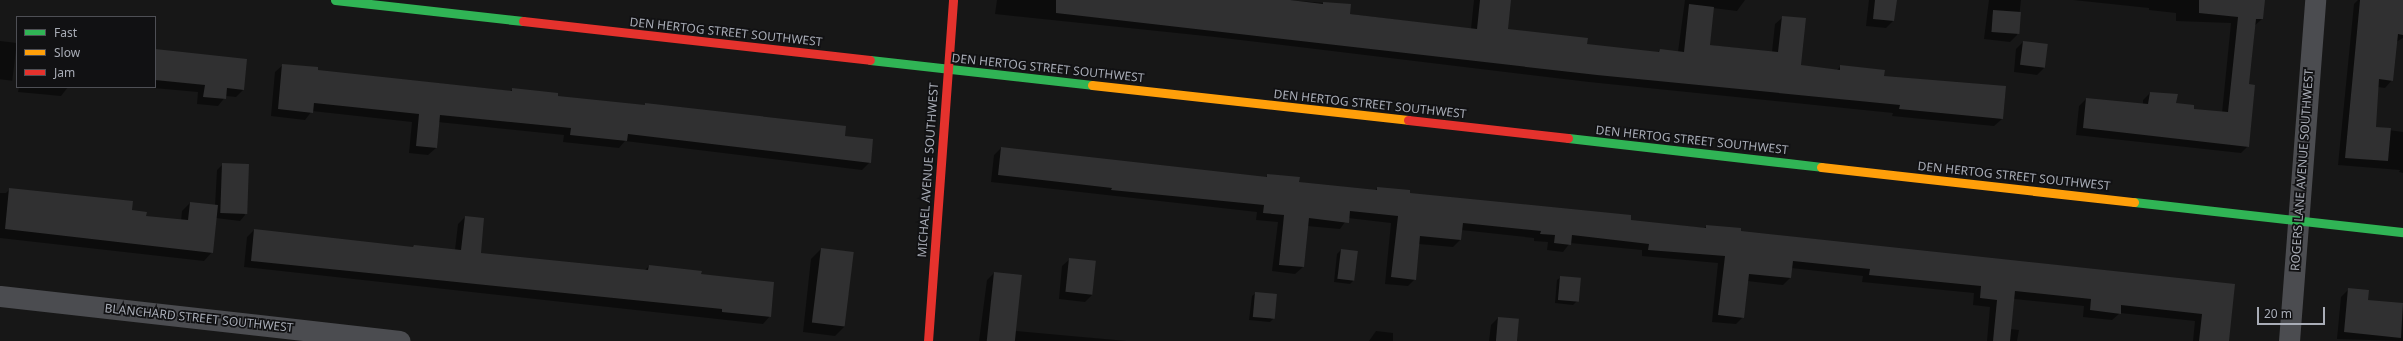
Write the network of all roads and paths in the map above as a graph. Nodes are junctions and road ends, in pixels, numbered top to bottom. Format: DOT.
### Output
graph roads {
  1 [pos="335,0"];
  2 [pos="953,0"];
  3 [pos="2315,0"];
  4 [pos="948,69"];
  5 [pos="2298,220"];
  6 [pos="2403,232"];
  7 [pos="0,296"];
  8 [pos="398,341"];
  9 [pos="928,341"];
  10 [pos="2289,341"];
  1 -- 4 [label="street, DEN HERTOG STREET SOUTHWEST"];
  2 -- 4 [label="street, MICHAEL AVENUE SOUTHWEST"];
  3 -- 5 [label="street, ROGERS LANE AVENUE SOUTHWEST"];
  4 -- 5 [label="street, DEN HERTOG STREET SOUTHWEST"];
  4 -- 9 [label="street, MICHAEL AVENUE SOUTHWEST"];
  5 -- 6 [label="street, DEN HERTOG STREET SOUTHWEST"];
  5 -- 10 [label="street, ROGERS LANE AVENUE SOUTHWEST"];
  7 -- 8 [label="street, BLANCHARD STREET SOUTHWEST"];
}
